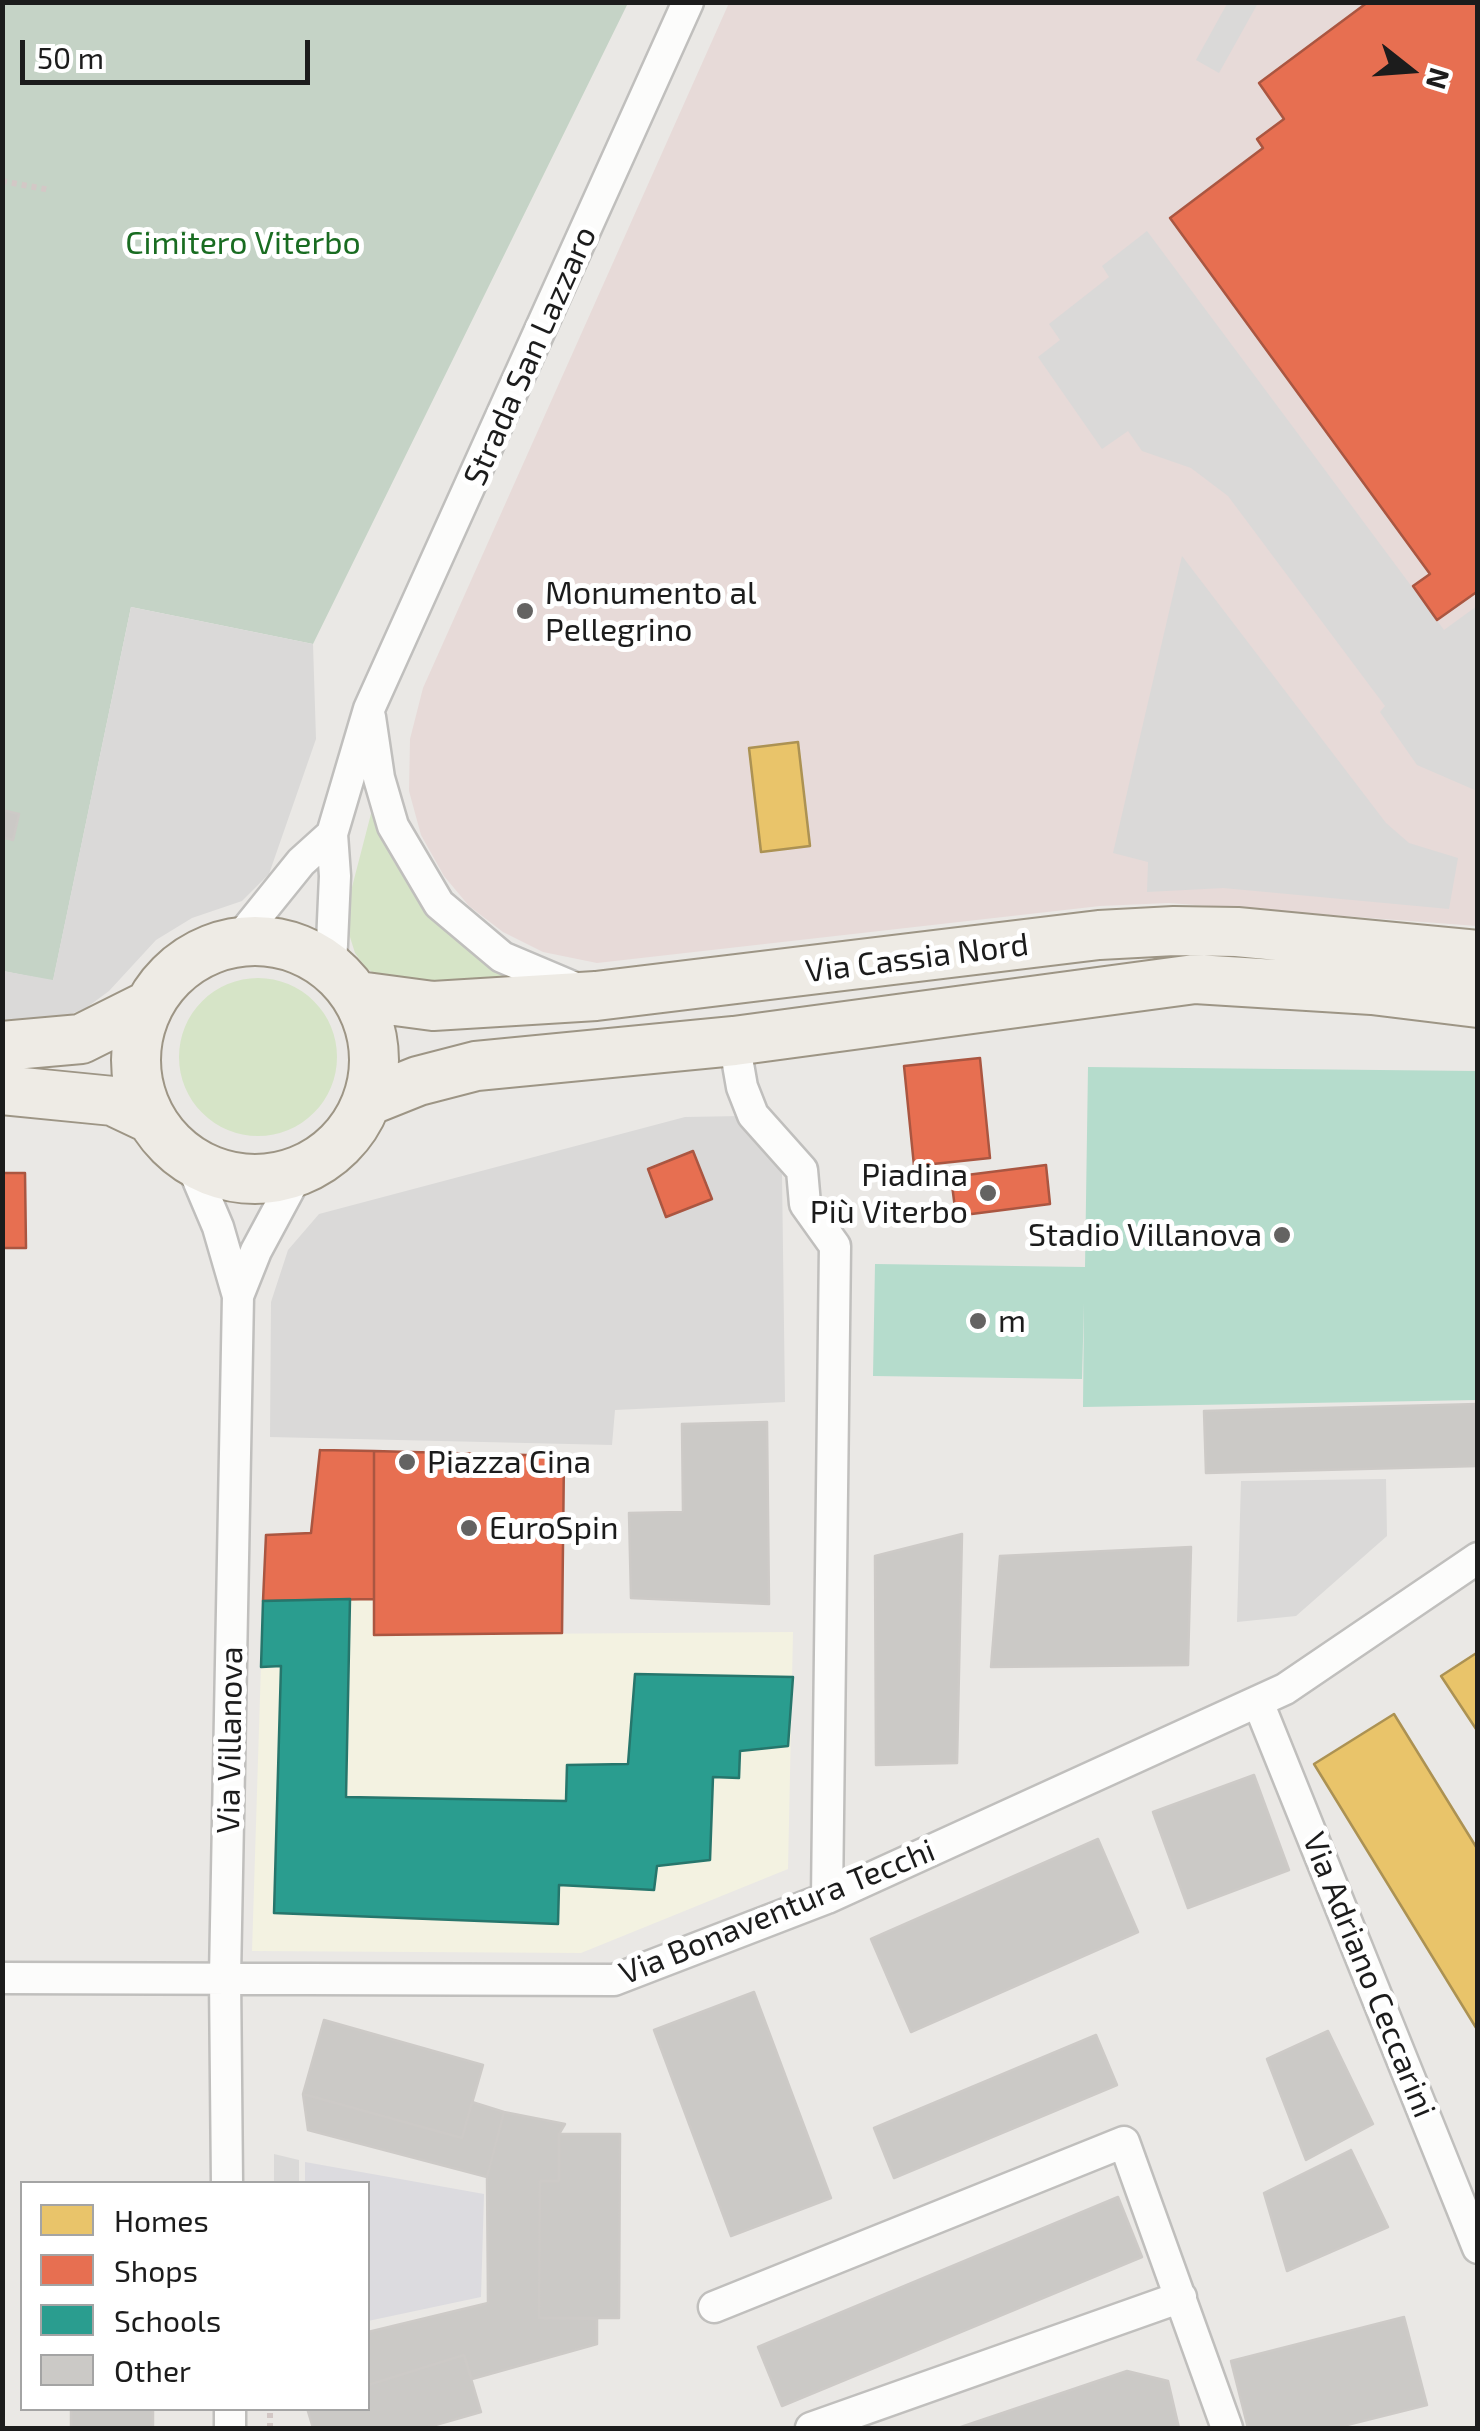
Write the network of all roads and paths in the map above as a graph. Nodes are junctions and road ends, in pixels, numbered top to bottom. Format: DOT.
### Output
graph roads {
  1 [pos="688,2"];
  2 [pos="2,181"];
  3 [pos="50,190"];
  4 [pos="369,709"];
  5 [pos="332,834"];
  6 [pos="238,940"];
  7 [pos="1478,955"];
  8 [pos="344,981"];
  9 [pos="596,996"];
  10 [pos="1478,1003"];
  11 [pos="148,1005"];
  12 [pos="734,1041"];
  13 [pos="2,1046"];
  14 [pos="2,1090"];
  15 [pos="368,1102"];
  16 [pos="151,1118"];
  17 [pos="190,1160"];
  18 [pos="299,1171"];
  19 [pos="238,1296"];
  20 [pos="1478,1558"];
  21 [pos="1258,1702"];
  22 [pos="827,1898"];
  23 [pos="225,1977"];
  24 [pos="2,1978"];
  25 [pos="227,2181"];
  26 [pos="1478,2248"];
  27 [pos="1181,2297"];
  28 [pos="714,2307"];
  29 [pos="811,2428"];
  30 [pos="1226,2428"];
  1 -- 4 [label="street, Strada San Lazzaro"];
  2 -- 3 [label="path"];
  4 -- 5 [label="street, Strada San Lazzaro"];
  4 -- 9 [label="street"];
  5 -- 6 [label="street, Strada San Lazzaro"];
  5 -- 8 [label="street, Strada San Lazzaro"];
  6 -- 8 [label="main road, Via Cassia Nord"];
  6 -- 11 [label="main road, Via Cassia Nord"];
  7 -- 9 [label="main road, Via Cassia Nord"];
  8 -- 9 [label="main road, Via Cassia Nord"];
  8 -- 15 [label="main road, Via Cassia Nord"];
  10 -- 12 [label="main road, Via Cassia Nord"];
  11 -- 13 [label="main road, Via Cassia Nord"];
  11 -- 16 [label="main road, Via Cassia Nord"];
  12 -- 15 [label="main road, Via Cassia Nord"];
  12 -- 22 [label="street"];
  14 -- 16 [label="main road, Via Cassia Nord"];
  15 -- 18 [label="main road, Via Cassia Nord"];
  16 -- 17 [label="main road, Via Cassia Nord"];
  17 -- 18 [label="main road, Via Cassia Nord"];
  17 -- 19 [label="street, Via Villanova"];
  18 -- 19 [label="street, Via Villanova"];
  19 -- 23 [label="street, Via Villanova"];
  20 -- 21 [label="street, Via Bonaventura Tecchi"];
  21 -- 22 [label="street, Via Bonaventura Tecchi"];
  21 -- 26 [label="street, Via Adriano Ceccarini"];
  22 -- 23 [label="street, Via Bonaventura Tecchi"];
  23 -- 24 [label="street, Via Bonaventura Tecchi"];
  23 -- 25 [label="street, Via Villanova"];
  27 -- 28 [label="street"];
  27 -- 29 [label="street"];
  27 -- 30 [label="street"];
}
